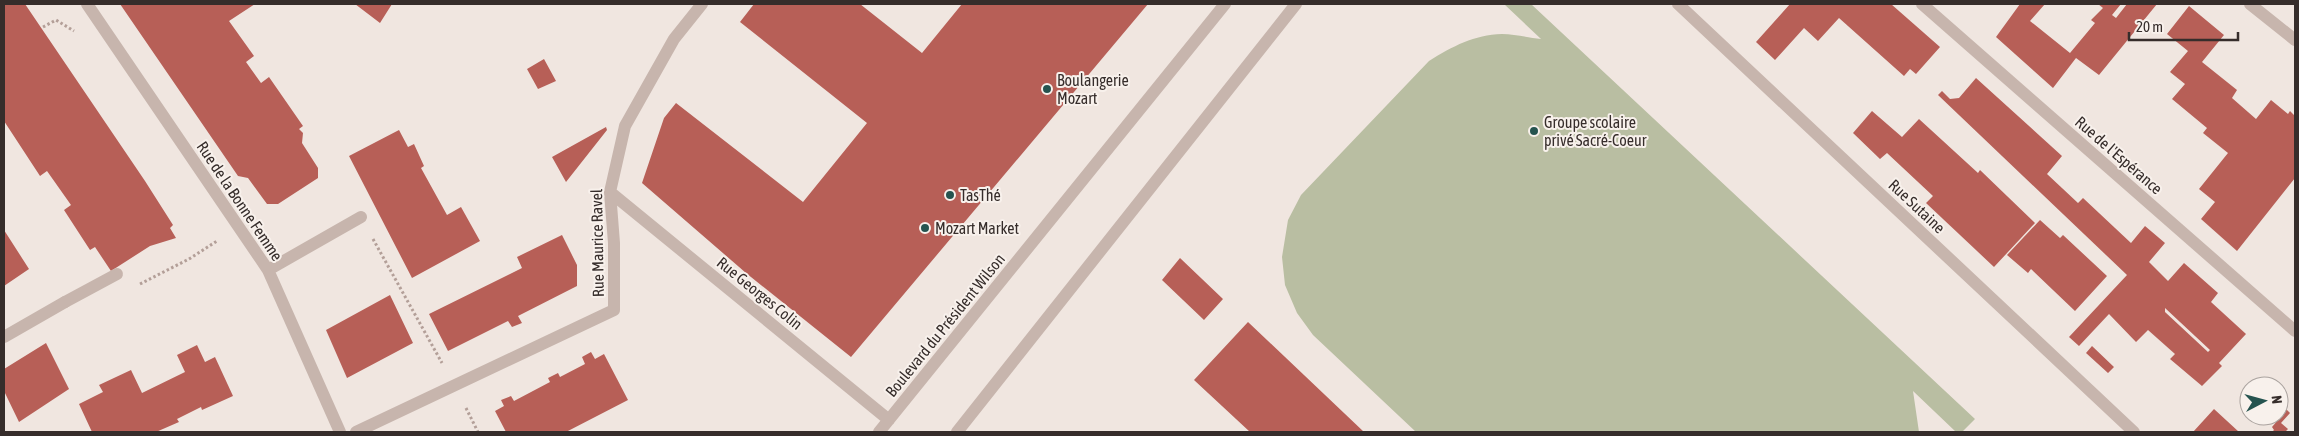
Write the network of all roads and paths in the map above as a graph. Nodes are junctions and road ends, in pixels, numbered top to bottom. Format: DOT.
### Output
graph roads {
  1 [pos="87,4"];
  2 [pos="702,4"];
  3 [pos="1225,4"];
  4 [pos="1296,4"];
  5 [pos="1678,4"];
  6 [pos="1922,4"];
  7 [pos="2250,4"];
  8 [pos="2295,40"];
  9 [pos="610,192"];
  10 [pos="361,218"];
  11 [pos="238,226"];
  12 [pos="268,270"];
  13 [pos="117,274"];
  14 [pos="136,286"];
  15 [pos="2295,331"];
  16 [pos="4,337"];
  17 [pos="455,385"];
  18 [pos="889,420"];
  19 [pos="340,432"];
  20 [pos="356,432"];
  21 [pos="478,432"];
  22 [pos="879,432"];
  23 [pos="956,432"];
  24 [pos="2134,432"];
  1 -- 11 [label="street, Rue de la Bonne Femme"];
  2 -- 9 [label="street, Rue Maurice Ravel"];
  3 -- 18 [label="street, Boulevard du Président Wilson"];
  4 -- 23 [label="street"];
  5 -- 24 [label="street, Rue Sutaine"];
  6 -- 15 [label="street, Rue de l'Espérance"];
  7 -- 8 [label="street"];
  9 -- 17 [label="street, Rue Maurice Ravel"];
  9 -- 18 [label="street, Rue Georges Colin"];
  10 -- 12 [label="street"];
  10 -- 17 [label="path"];
  11 -- 12 [label="street, Rue de la Bonne Femme"];
  11 -- 14 [label="path"];
  12 -- 19 [label="street, Rue de la Bonne Femme"];
  13 -- 16 [label="street"];
  17 -- 20 [label="street, Rue Maurice Ravel"];
  17 -- 21 [label="path"];
  18 -- 22 [label="street, Boulevard du Président Wilson"];
}
